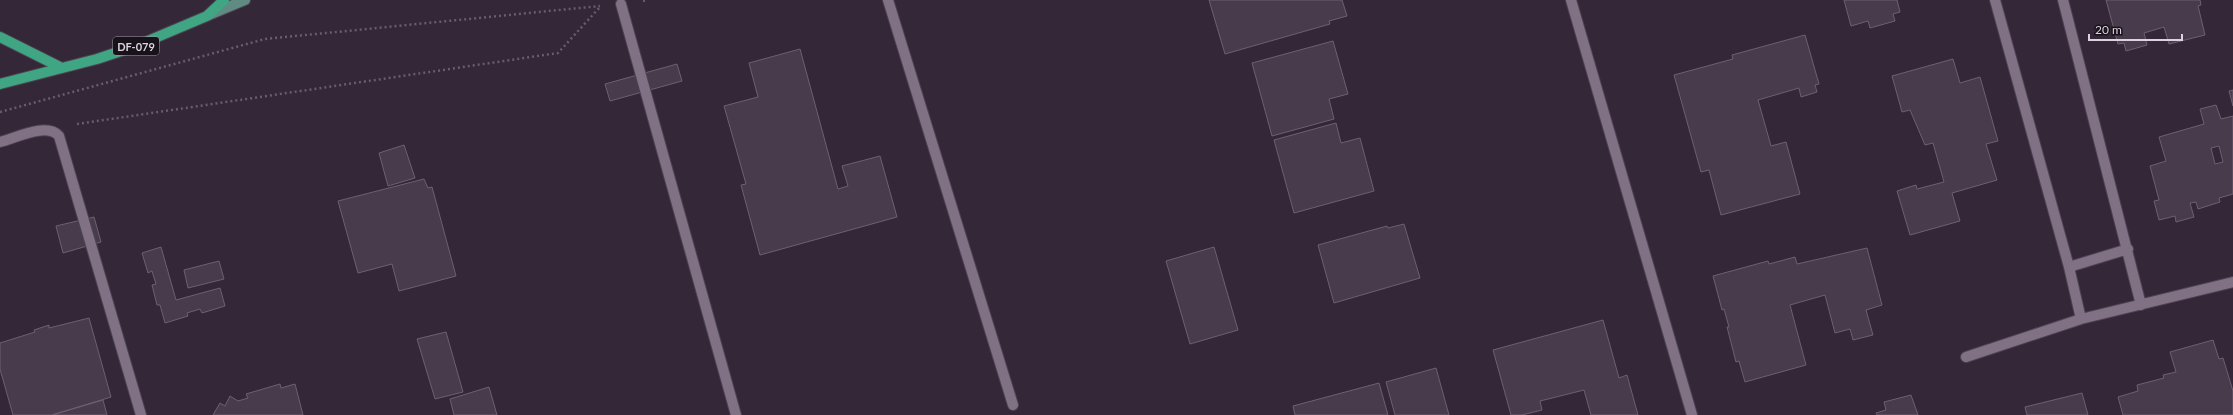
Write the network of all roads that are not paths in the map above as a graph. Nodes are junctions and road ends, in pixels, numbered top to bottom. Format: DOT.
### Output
graph roads {
  1 [pos="224,0"];
  2 [pos="245,0"];
  3 [pos="888,0"];
  4 [pos="1571,0"];
  5 [pos="1995,0"];
  6 [pos="2063,0"];
  7 [pos="620,1"];
  8 [pos="207,16"];
  9 [pos="0,37"];
  10 [pos="62,68"];
  11 [pos="0,84"];
  12 [pos="0,142"];
  13 [pos="2128,250"];
  14 [pos="2069,267"];
  15 [pos="2233,282"];
  16 [pos="2141,305"];
  17 [pos="2081,319"];
  18 [pos="1966,357"];
  19 [pos="1013,405"];
  20 [pos="141,415"];
  21 [pos="736,415"];
  22 [pos="1692,415"];
  1 -- 8 [label="main road, DF-079"];
  2 -- 8 [label="main road"];
  3 -- 19 [label="street"];
  4 -- 22 [label="street"];
  5 -- 14 [label="street"];
  6 -- 13 [label="street"];
  7 -- 21 [label="street"];
  8 -- 10 [label="main road, DF-079"];
  9 -- 10 [label="main road"];
  10 -- 11 [label="main road, DF-079"];
  12 -- 20 [label="street"];
  13 -- 14 [label="street"];
  13 -- 16 [label="street"];
  14 -- 17 [label="street"];
  15 -- 16 [label="street"];
  16 -- 17 [label="street"];
  17 -- 18 [label="street"];
}
